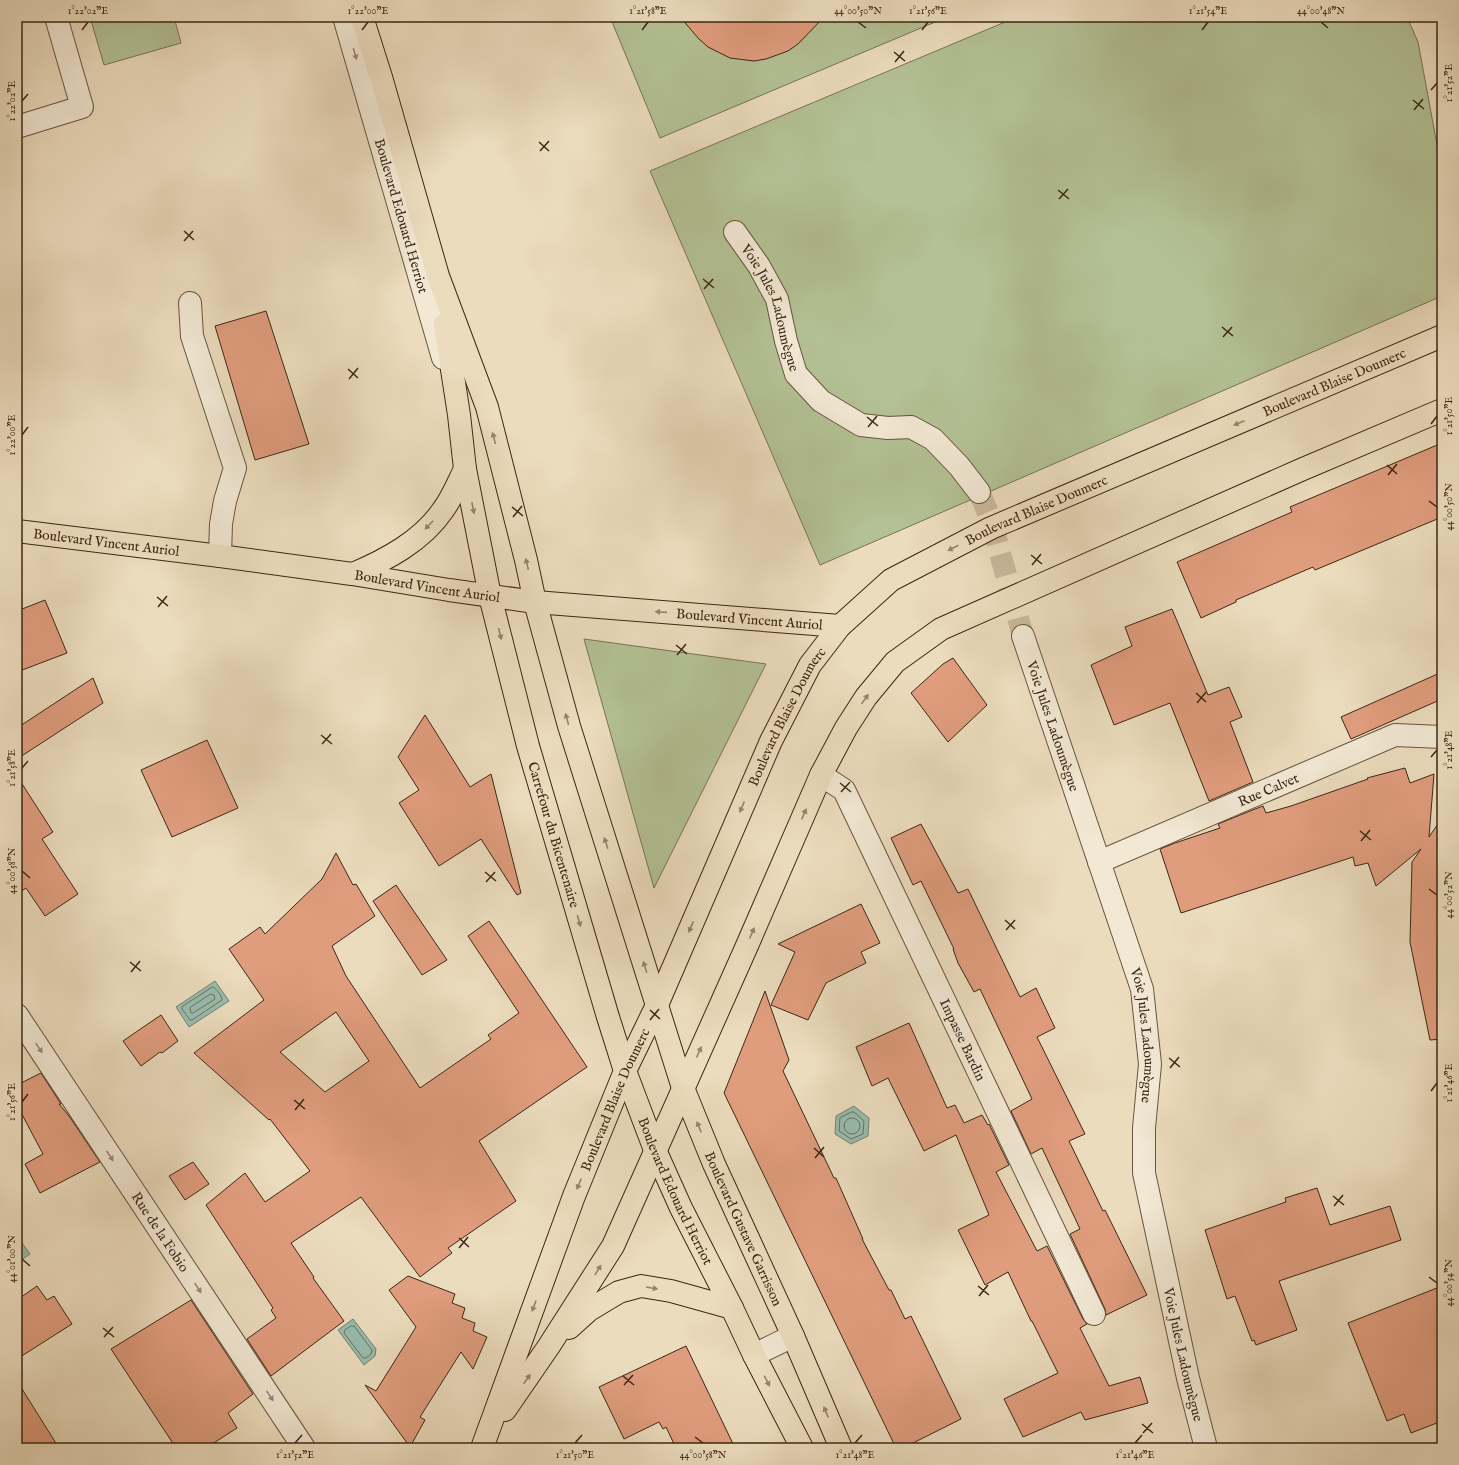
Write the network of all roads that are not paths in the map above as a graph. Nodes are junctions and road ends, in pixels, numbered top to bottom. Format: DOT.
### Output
graph roads {
  1 [pos="56,17"];
  2 [pos="344,17"];
  3 [pos="362,17"];
  4 [pos="17,127"];
  5 [pos="735,232"];
  6 [pos="438,276"];
  7 [pos="190,303"];
  8 [pos="1442,336"];
  9 [pos="1442,410"];
  10 [pos="459,415"];
  11 [pos="465,469"];
  12 [pos="979,492"];
  13 [pos="17,531"];
  14 [pos="220,556"];
  15 [pos="352,574"];
  16 [pos="490,596"];
  17 [pos="535,602"];
  18 [pos="840,626"];
  19 [pos="1023,636"];
  20 [pos="1442,737"];
  21 [pos="821,774"];
  22 [pos="1099,862"];
  23 [pos="657,1005"];
  24 [pos="17,1015"];
  25 [pos="625,1070"];
  26 [pos="683,1088"];
  27 [pos="655,1150"];
  28 [pos="732,1308"];
  29 [pos="1094,1314"];
  30 [pos="793,1336"];
  31 [pos="549,1346"];
  32 [pos="754,1355"];
  33 [pos="485,1441"];
  34 [pos="304,1448"];
  35 [pos="802,1448"];
  36 [pos="842,1448"];
  37 [pos="1206,1448"];
  1 -- 4 [label="street"];
  2 -- 10 [label="street, Boulevard Edouard Herriot, one-way"];
  3 -- 6 [label="main road, Boulevard Edouard Herriot"];
  5 -- 12 [label="street, Voie Jules Ladoumègue"];
  6 -- 10 [label="main road, Boulevard Edouard Herriot"];
  17 -- 6 [label="main road, Boulevard Edouard Herriot, one-way"];
  7 -- 14 [label="street"];
  8 -- 18 [label="main road, Boulevard Blaise Doumerc, one-way"];
  21 -- 9 [label="main road, Boulevard Blaise Doumerc, one-way"];
  10 -- 11 [label="main road, Boulevard Edouard Herriot"];
  11 -- 15 [label="main road, one-way"];
  11 -- 16 [label="main road, Boulevard Edouard Herriot, one-way"];
  13 -- 14 [label="main road, Boulevard Vincent Auriol"];
  14 -- 15 [label="main road, Boulevard Vincent Auriol"];
  15 -- 16 [label="main road, Boulevard Vincent Auriol"];
  16 -- 17 [label="main road, Boulevard Vincent Auriol"];
  16 -- 25 [label="main road, Carrefour du Bicentenaire, one-way"];
  18 -- 17 [label="main road, Boulevard Vincent Auriol, one-way"];
  23 -- 17 [label="main road, one-way"];
  18 -- 23 [label="main road, Boulevard Blaise Doumerc, one-way"];
  19 -- 22 [label="street, Voie Jules Ladoumègue"];
  20 -- 22 [label="street, Rue Calvet"];
  26 -- 21 [label="main road, Boulevard Blaise Doumerc, one-way"];
  21 -- 29 [label="street, Impasse Bardin"];
  22 -- 37 [label="street, Voie Jules Ladoumègue"];
  23 -- 25 [label="main road, Boulevard Blaise Doumerc"];
  23 -- 26 [label="main road, Boulevard Gustave Garrisson"];
  24 -- 34 [label="street, Rue de la Fobio, one-way"];
  25 -- 27 [label="main road, Boulevard Edouard Herriot"];
  25 -- 33 [label="main road, Boulevard Blaise Doumerc, one-way"];
  26 -- 27 [label="main road, Boulevard Blaise Doumerc"];
  30 -- 26 [label="main road, Boulevard Gustave Garrisson, one-way"];
  27 -- 28 [label="main road, Boulevard Edouard Herriot"];
  31 -- 27 [label="main road, Boulevard Blaise Doumerc, one-way"];
  31 -- 28 [label="main road, one-way"];
  28 -- 32 [label="main road"];
  30 -- 32 [label="street"];
  36 -- 30 [label="main road, Boulevard Gustave Garrisson, one-way"];
  33 -- 31 [label="main road, Boulevard Blaise Doumerc, one-way"];
  32 -- 35 [label="main road, one-way"];
}
